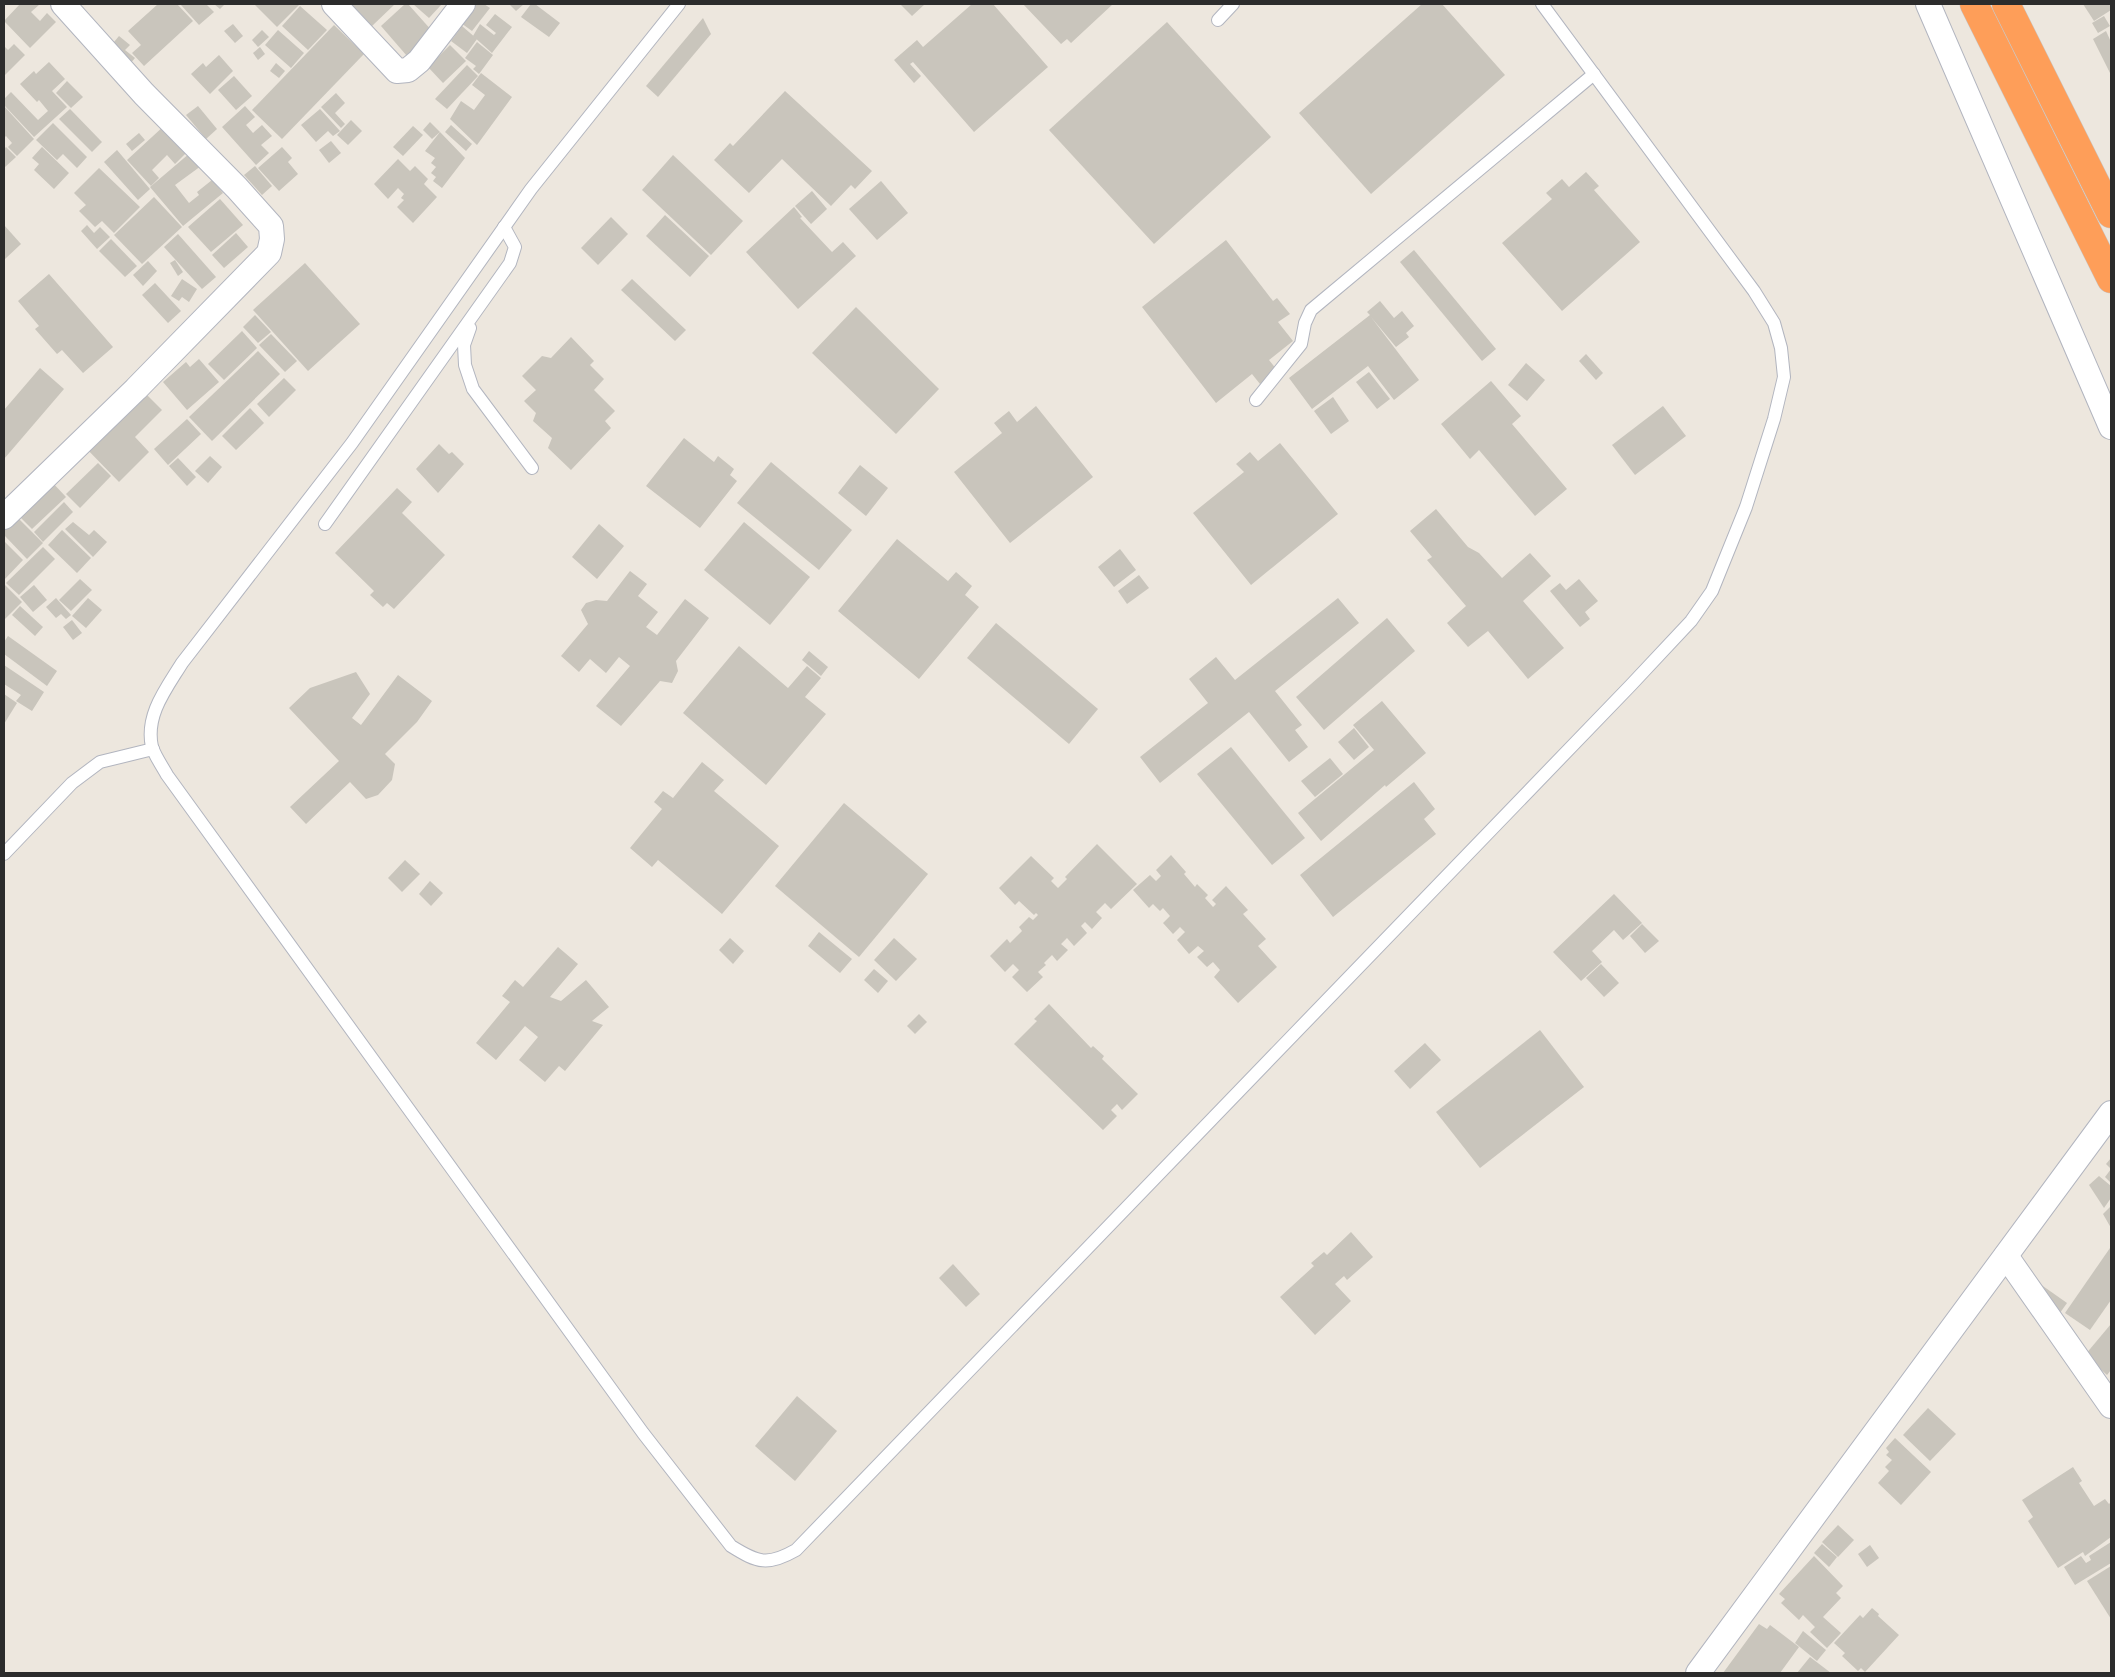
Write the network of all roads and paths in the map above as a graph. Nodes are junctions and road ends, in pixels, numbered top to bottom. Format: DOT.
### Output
graph roads {
  1 [pos="62,4"];
  2 [pos="334,4"];
  3 [pos="463,4"];
  4 [pos="679,4"];
  5 [pos="1234,4"];
  6 [pos="1542,4"];
  7 [pos="1928,4"];
  8 [pos="1974,4"];
  9 [pos="2006,4"];
  10 [pos="1218,20"];
  11 [pos="1594,74"];
  12 [pos="2111,214"];
  13 [pos="504,228"];
  14 [pos="2111,279"];
  15 [pos="474,314"];
  16 [pos="1256,400"];
  17 [pos="2111,427"];
  18 [pos="532,468"];
  19 [pos="4,517"];
  20 [pos="325,524"];
  21 [pos="152,749"];
  22 [pos="4,854"];
  23 [pos="2111,1113"];
  24 [pos="2006,1256"];
  25 [pos="2111,1406"];
  26 [pos="1698,1673"];
  1 -- 19 [label="street"];
  2 -- 3 [label="street"];
  4 -- 13 [label="lane"];
  5 -- 10 [label="lane"];
  6 -- 11 [label="lane"];
  7 -- 17 [label="street"];
  8 -- 14 [label="highway"];
  9 -- 12 [label="highway"];
  11 -- 16 [label="lane"];
  11 -- 21 [label="lane"];
  13 -- 15 [label="lane"];
  13 -- 21 [label="lane"];
  15 -- 18 [label="lane"];
  15 -- 20 [label="lane"];
  21 -- 22 [label="lane"];
  23 -- 24 [label="street"];
  24 -- 25 [label="street"];
  24 -- 26 [label="street"];
}
